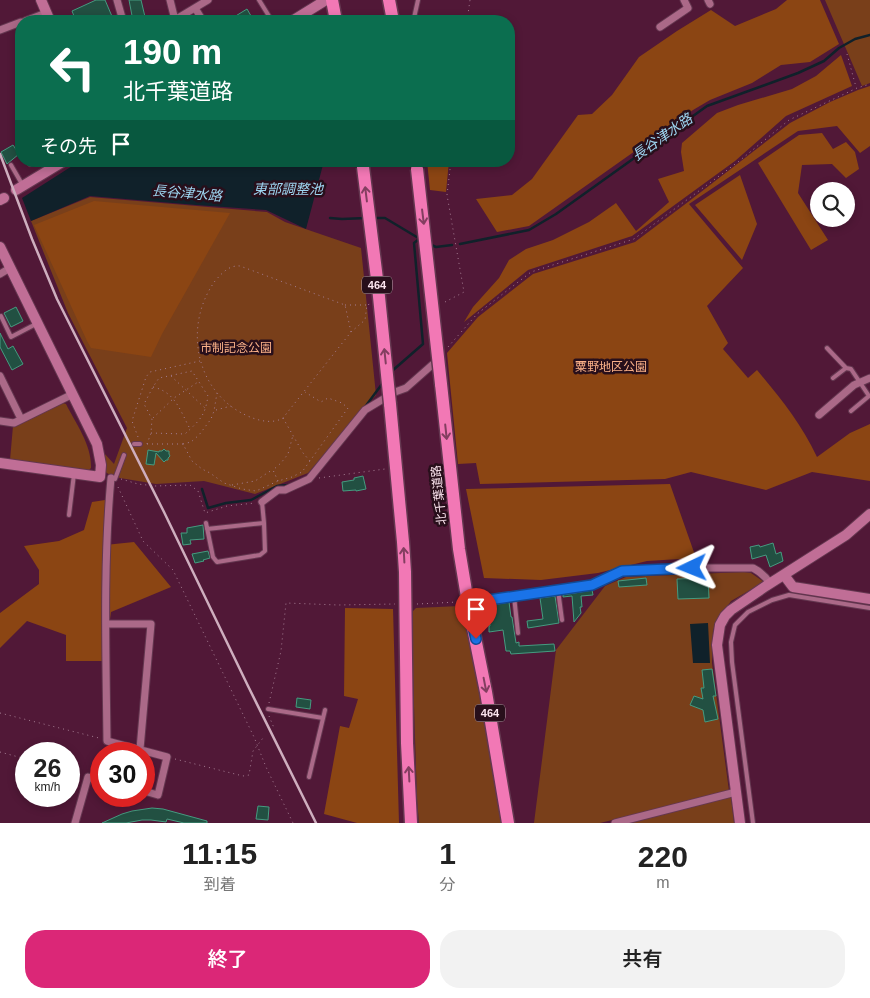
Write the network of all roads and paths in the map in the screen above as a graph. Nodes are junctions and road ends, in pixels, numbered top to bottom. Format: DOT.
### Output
graph roads {
  1 [pos="41,0"];
  2 [pos="117,0"];
  3 [pos="170,0"];
  4 [pos="208,0"];
  5 [pos="259,0"];
  6 [pos="326,0"];
  7 [pos="332,0"];
  8 [pos="388,0"];
  9 [pos="418,0"];
  10 [pos="470,0"];
  11 [pos="684,0"];
  12 [pos="195,8"];
  13 [pos="47,15"];
  14 [pos="121,15"];
  15 [pos="173,15"];
  16 [pos="184,15"];
  17 [pos="199,15"];
  18 [pos="268,15"];
  19 [pos="305,15"];
  20 [pos="335,15"];
  21 [pos="391,15"];
  22 [pos="415,15"];
  23 [pos="468,15"];
  24 [pos="15,25"];
  25 [pos="660,26"];
  26 [pos="0,30"];
  27 [pos="847,54"];
  28 [pos="870,84"];
  29 [pos="856,88"];
  30 [pos="11,164"];
  31 [pos="46,167"];
  32 [pos="363,167"];
  33 [pos="417,167"];
  34 [pos="450,167"];
  35 [pos="19,188"];
  36 [pos="0,247"];
  37 [pos="10,268"];
  38 [pos="0,274"];
  39 [pos="445,302"];
  40 [pos="370,304"];
  41 [pos="345,305"];
  42 [pos="367,305"];
  43 [pos="1,316"];
  44 [pos="38,323"];
  45 [pos="351,332"];
  46 [pos="827,348"];
  47 [pos="445,350"];
  48 [pos="200,361"];
  49 [pos="432,365"];
  50 [pos="846,368"];
  51 [pos="0,376"];
  52 [pos="171,376"];
  53 [pos="833,378"];
  54 [pos="870,378"];
  55 [pos="199,382"];
  56 [pos="859,383"];
  57 [pos="153,387"];
  58 [pos="186,390"];
  59 [pos="304,391"];
  60 [pos="217,392"];
  61 [pos="73,394"];
  62 [pos="174,398"];
  63 [pos="232,406"];
  64 [pos="206,409"];
  65 [pos="214,411"];
  66 [pos="851,411"];
  67 [pos="819,415"];
  68 [pos="283,418"];
  69 [pos="21,419"];
  70 [pos="152,419"];
  71 [pos="0,421"];
  72 [pos="190,429"];
  73 [pos="151,433"];
  74 [pos="293,434"];
  75 [pos="134,444"];
  76 [pos="140,444"];
  77 [pos="183,444"];
  78 [pos="124,455"];
  79 [pos="310,461"];
  80 [pos="0,463"];
  81 [pos="395,468"];
  82 [pos="273,470"];
  83 [pos="74,474"];
  84 [pos="100,477"];
  85 [pos="113,479"];
  86 [pos="309,479"];
  87 [pos="278,481"];
  88 [pos="230,485"];
  89 [pos="262,502"];
  90 [pos="870,514"];
  91 [pos="68,515"];
  92 [pos="206,523"];
  93 [pos="264,523"];
  94 [pos="207,529"];
  95 [pos="784,575"];
  96 [pos="770,583"];
  97 [pos="558,590"];
  98 [pos="514,596"];
  99 [pos="870,599"];
  100 [pos="468,603"];
  101 [pos="406,604"];
  102 [pos="870,608"];
  103 [pos="562,620"];
  104 [pos="106,624"];
  105 [pos="518,633"];
  106 [pos="268,709"];
  107 [pos="325,710"];
  108 [pos="0,713"];
  109 [pos="323,718"];
  110 [pos="274,728"];
  111 [pos="263,738"];
  112 [pos="107,741"];
  113 [pos="111,742"];
  114 [pos="141,742"];
  115 [pos="258,745"];
  116 [pos="0,752"];
  117 [pos="155,753"];
  118 [pos="15,756"];
  119 [pos="167,757"];
  120 [pos="80,774"];
  121 [pos="88,777"];
  122 [pos="309,777"];
  123 [pos="736,792"];
  124 [pos="155,794"];
  125 [pos="75,823"];
  126 [pos="293,823"];
  127 [pos="411,823"];
  128 [pos="508,823"];
  129 [pos="615,823"];
  130 [pos="740,823"];
  131 [pos="753,823"];
  1 -- 13 [label="street"];
  2 -- 14 [label="street"];
  3 -- 15 [label="street"];
  4 -- 12 [label="street"];
  5 -- 18 [label="lane"];
  6 -- 19 [label="street"];
  7 -- 20 [label="highway"];
  8 -- 21 [label="highway"];
  9 -- 22 [label="lane"];
  10 -- 23 [label="path"];
  11 -- 25 [label="street"];
  12 -- 16 [label="street"];
  12 -- 17 [label="street"];
  24 -- 26 [label="street"];
  27 -- 29 [label="path"];
  28 -- 29 [label="path"];
  29 -- 47 [label="path"];
  30 -- 35 [label="lane"];
  31 -- 35 [label="street"];
  81 -- 32 [label="highway, 464, one-way, bridge"];
  33 -- 100 [label="highway, 北千葉道路 / 464, one-way, bridge"];
  34 -- 39 [label="path"];
  36 -- 37 [label="street"];
  37 -- 38 [label="street"];
  37 -- 44 [label="street"];
  40 -- 42 [label="path"];
  41 -- 42 [label="path"];
  41 -- 45 [label="path"];
  41 -- 48 [label="path"];
  42 -- 45 [label="path"];
  43 -- 44 [label="lane"];
  44 -- 61 [label="street"];
  45 -- 59 [label="path"];
  46 -- 50 [label="lane"];
  48 -- 60 [label="path"];
  48 -- 76 [label="path"];
  49 -- 86 [label="street"];
  50 -- 53 [label="lane"];
  50 -- 56 [label="lane"];
  51 -- 69 [label="street"];
  52 -- 55 [label="path"];
  52 -- 57 [label="path"];
  52 -- 58 [label="path"];
  54 -- 56 [label="street"];
  55 -- 58 [label="path"];
  55 -- 64 [label="path"];
  56 -- 66 [label="lane"];
  56 -- 67 [label="street"];
  57 -- 62 [label="path"];
  57 -- 70 [label="path"];
  58 -- 62 [label="path"];
  58 -- 64 [label="path"];
  59 -- 68 [label="path"];
  59 -- 79 [label="path"];
  60 -- 63 [label="path"];
  60 -- 65 [label="path"];
  61 -- 69 [label="street"];
  61 -- 84 [label="street"];
  62 -- 70 [label="path"];
  62 -- 72 [label="path"];
  63 -- 65 [label="path"];
  63 -- 68 [label="path"];
  64 -- 72 [label="path"];
  65 -- 77 [label="path"];
  68 -- 74 [label="path"];
  69 -- 71 [label="street"];
  70 -- 73 [label="path"];
  72 -- 73 [label="path"];
  73 -- 77 [label="path"];
  74 -- 79 [label="path"];
  74 -- 82 [label="path"];
  75 -- 76 [label="lane"];
  77 -- 88 [label="path"];
  78 -- 85 [label="lane"];
  79 -- 87 [label="path"];
  80 -- 83 [label="street"];
  81 -- 86 [label="path"];
  101 -- 81 [label="highway, 464, one-way"];
  82 -- 87 [label="path"];
  82 -- 88 [label="path"];
  83 -- 84 [label="street"];
  83 -- 91 [label="lane"];
  84 -- 85 [label="street"];
  85 -- 89 [label="path"];
  85 -- 104 [label="street"];
  85 -- 115 [label="path"];
  86 -- 89 [label="street"];
  87 -- 88 [label="path"];
  89 -- 93 [label="lane"];
  90 -- 95 [label="street"];
  92 -- 94 [label="lane"];
  93 -- 94 [label="lane"];
  93 -- 94 [label="lane"];
  95 -- 96 [label="street"];
  95 -- 99 [label="street"];
  96 -- 97 [label="street"];
  96 -- 123 [label="street"];
  97 -- 98 [label="street"];
  97 -- 103 [label="lane"];
  98 -- 100 [label="street"];
  98 -- 105 [label="lane"];
  100 -- 101 [label="path"];
  100 -- 128 [label="highway, 北千葉道路 / 464, one-way"];
  101 -- 106 [label="path"];
  127 -- 101 [label="highway, 464, one-way"];
  102 -- 131 [label="lane"];
  104 -- 112 [label="street"];
  104 -- 114 [label="street"];
  106 -- 109 [label="lane"];
  106 -- 110 [label="path"];
  107 -- 109 [label="lane"];
  108 -- 112 [label="path"];
  109 -- 122 [label="lane"];
  111 -- 115 [label="path"];
  112 -- 113 [label="street"];
  115 -- 119 [label="path"];
  115 -- 126 [label="path"];
  116 -- 118 [label="path"];
  117 -- 119 [label="street"];
  119 -- 124 [label="street"];
  120 -- 121 [label="path"];
  121 -- 125 [label="street"];
  123 -- 129 [label="street"];
  123 -- 130 [label="street"];
}
